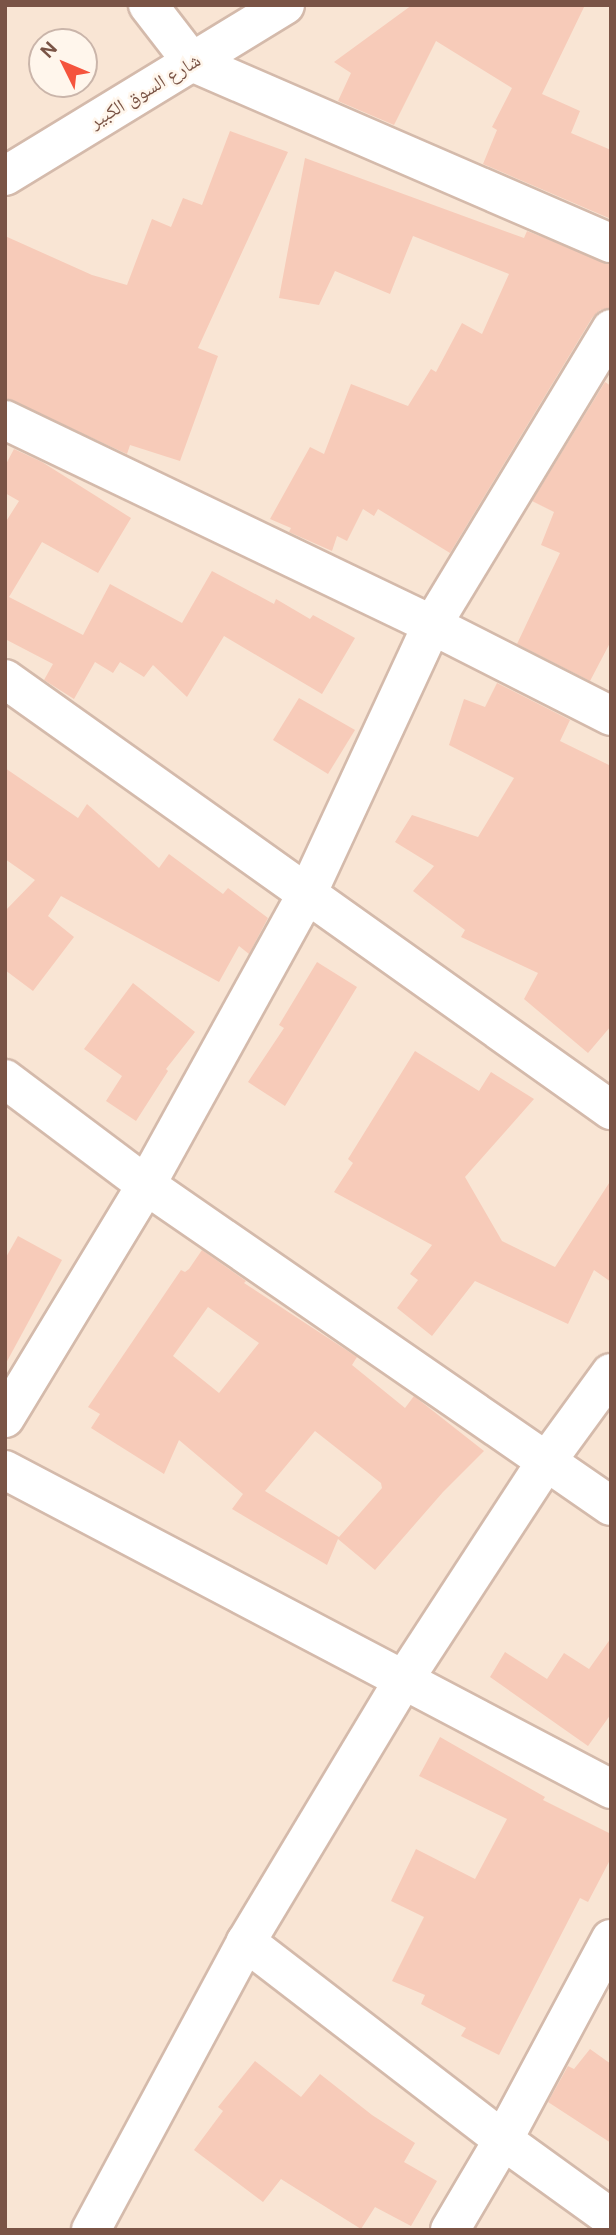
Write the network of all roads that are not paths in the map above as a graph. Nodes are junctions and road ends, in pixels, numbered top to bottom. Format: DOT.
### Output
graph roads {
  1 [pos="148,5"];
  2 [pos="285,5"];
  3 [pos="191,62"];
  4 [pos="5,176"];
  5 [pos="611,243"];
  6 [pos="611,329"];
  7 [pos="5,420"];
  8 [pos="432,625"];
  9 [pos="5,679"];
  10 [pos="611,716"];
  11 [pos="308,892"];
  12 [pos="5,1079"];
  13 [pos="611,1110"];
  14 [pos="146,1185"];
  15 [pos="611,1373"];
  16 [pos="5,1419"];
  17 [pos="546,1462"];
  18 [pos="5,1470"];
  19 [pos="611,1506"];
  20 [pos="403,1681"];
  21 [pos="611,1789"];
  22 [pos="611,1939"];
  23 [pos="246,1942"];
  24 [pos="503,2140"];
  25 [pos="611,2218"];
  26 [pos="91,2230"];
  27 [pos="450,2230"];
  1 -- 3 [label="street"];
  2 -- 3 [label="street, شارع السوق الكبير"];
  3 -- 4 [label="street, شارع السوق الكبير"];
  3 -- 5 [label="street"];
  6 -- 8 [label="street"];
  7 -- 8 [label="street"];
  8 -- 10 [label="street"];
  8 -- 11 [label="street"];
  9 -- 11 [label="street"];
  11 -- 13 [label="street"];
  11 -- 14 [label="street"];
  12 -- 14 [label="street"];
  14 -- 16 [label="street"];
  14 -- 17 [label="street"];
  15 -- 17 [label="street"];
  17 -- 19 [label="street"];
  17 -- 20 [label="street"];
  18 -- 20 [label="street"];
  20 -- 21 [label="street"];
  20 -- 23 [label="street"];
  22 -- 24 [label="street"];
  23 -- 24 [label="street"];
  23 -- 26 [label="street"];
  24 -- 25 [label="street"];
  24 -- 27 [label="street"];
}
